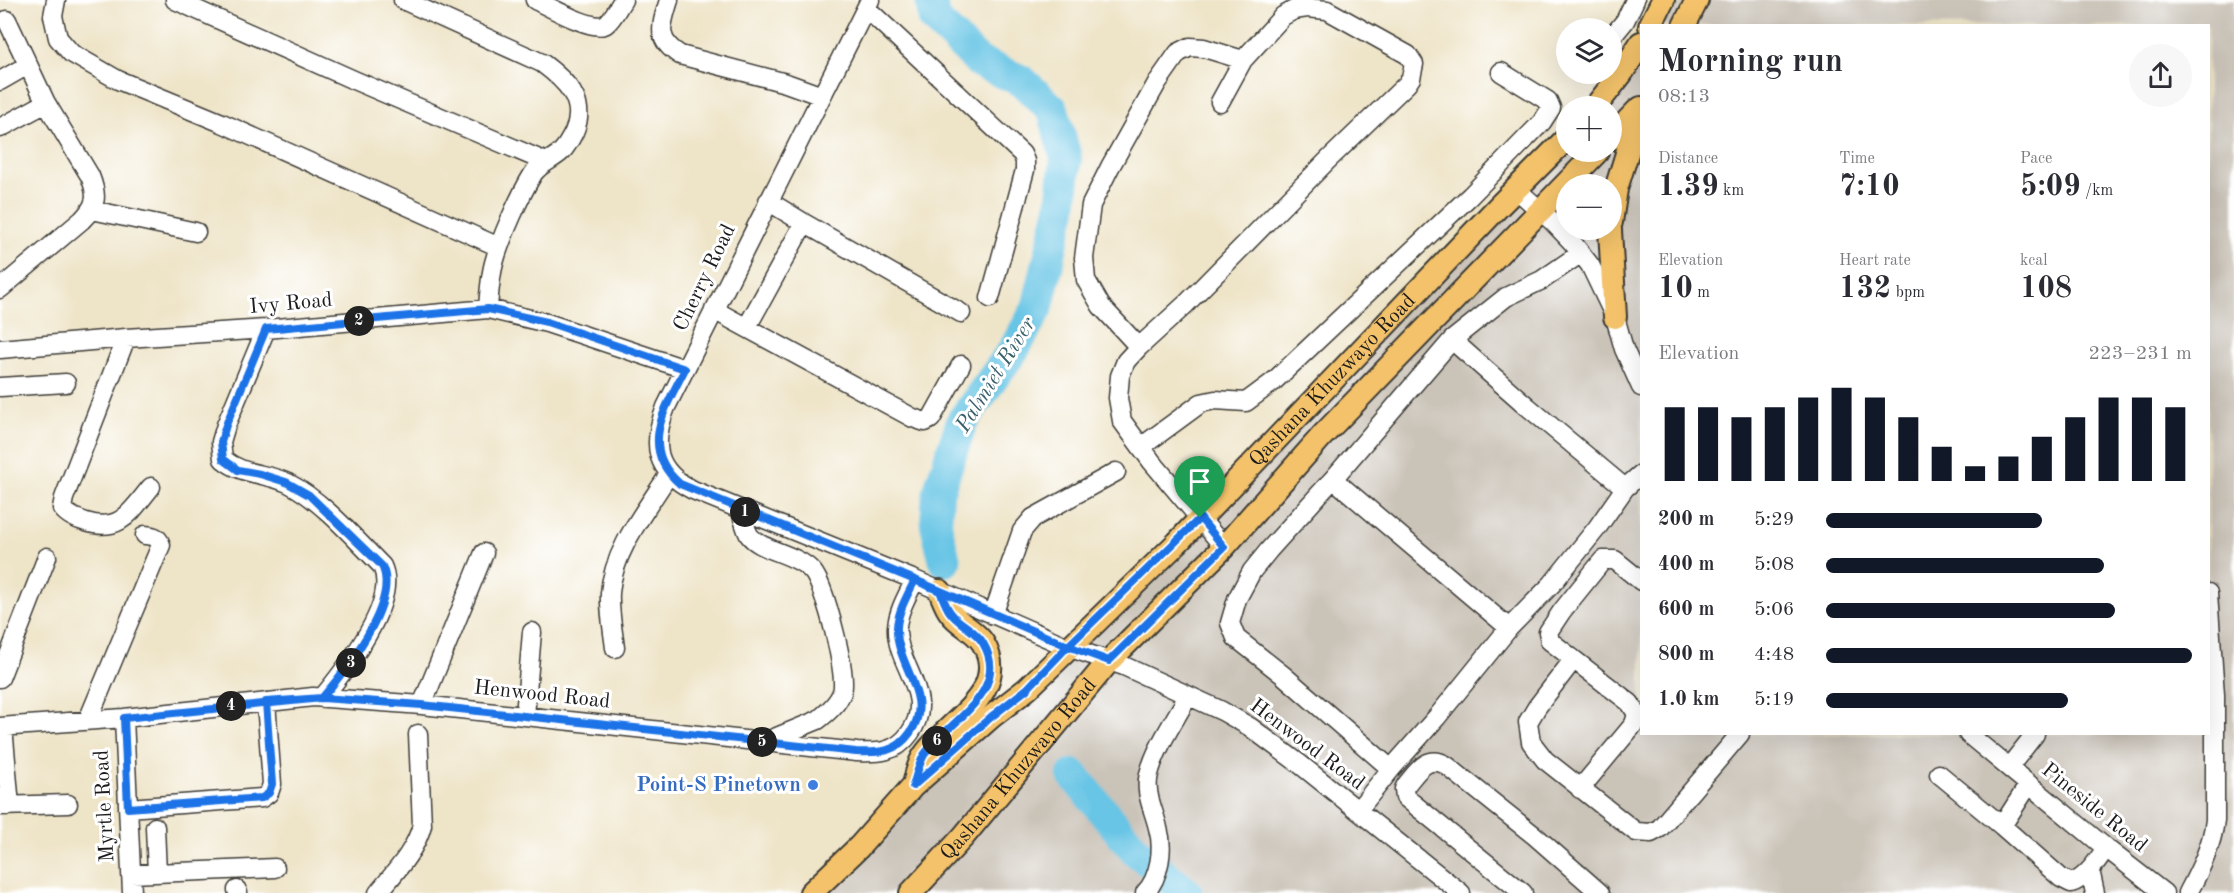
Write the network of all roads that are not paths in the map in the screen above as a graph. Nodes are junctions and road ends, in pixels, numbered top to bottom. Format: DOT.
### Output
graph roads {
  1 [pos="56,0"];
  2 [pos="175,0"];
  3 [pos="403,0"];
  4 [pos="535,0"];
  5 [pos="623,0"];
  6 [pos="669,0"];
  7 [pos="1635,0"];
  8 [pos="1663,0"];
  9 [pos="1697,0"];
  10 [pos="868,4"];
  11 [pos="7,20"];
  12 [pos="1651,24"];
  13 [pos="1685,24"];
  14 [pos="1622,25"];
  15 [pos="1640,45"];
  16 [pos="1243,60"];
  17 [pos="28,65"];
  18 [pos="1501,72"];
  19 [pos="0,81"];
  20 [pos="822,96"];
  21 [pos="1604,96"];
  22 [pos="1220,102"];
  23 [pos="46,103"];
  24 [pos="1640,108"];
  25 [pos="1640,110"];
  26 [pos="1622,127"];
  27 [pos="0,128"];
  28 [pos="1556,149"];
  29 [pos="546,162"];
  30 [pos="1588,162"];
  31 [pos="1621,174"];
  32 [pos="1516,189"];
  33 [pos="768,201"];
  34 [pos="92,210"];
  35 [pos="1540,210"];
  36 [pos="804,223"];
  37 [pos="196,232"];
  38 [pos="1611,240"];
  39 [pos="499,247"];
  40 [pos="1581,253"];
  41 [pos="0,289"];
  42 [pos="990,298"];
  43 [pos="488,309"];
  44 [pos="714,310"];
  45 [pos="962,313"];
  46 [pos="1615,317"];
  47 [pos="747,327"];
  48 [pos="266,329"];
  49 [pos="126,338"];
  50 [pos="1452,340"];
  51 [pos="1138,347"];
  52 [pos="1,350"];
  53 [pos="961,366"];
  54 [pos="685,369"];
  55 [pos="66,383"];
  56 [pos="1640,385"];
  57 [pos="0,387"];
  58 [pos="1141,447"];
  59 [pos="1116,472"];
  60 [pos="669,474"];
  61 [pos="1640,475"];
  62 [pos="1333,479"];
  63 [pos="151,487"];
  64 [pos="1625,488"];
  65 [pos="740,509"];
  66 [pos="1200,518"];
  67 [pos="145,535"];
  68 [pos="1224,547"];
  69 [pos="484,553"];
  70 [pos="47,557"];
  71 [pos="915,580"];
  72 [pos="1640,580"];
  73 [pos="940,591"];
  74 [pos="993,615"];
  75 [pos="2210,622"];
  76 [pos="1509,628"];
  77 [pos="532,632"];
  78 [pos="1068,646"];
  79 [pos="615,648"];
  80 [pos="1573,660"];
  81 [pos="1109,661"];
  82 [pos="0,678"];
  83 [pos="1188,696"];
  84 [pos="322,698"];
  85 [pos="266,702"];
  86 [pos="422,705"];
  87 [pos="525,716"];
  88 [pos="124,718"];
  89 [pos="88,720"];
  90 [pos="2,727"];
  91 [pos="418,734"];
  92 [pos="1739,735"];
  93 [pos="1969,735"];
  94 [pos="2034,735"];
  95 [pos="763,742"];
  96 [pos="2009,767"];
  97 [pos="1391,769"];
  98 [pos="1939,774"];
  99 [pos="2029,784"];
  100 [pos="913,786"];
  101 [pos="1580,789"];
  102 [pos="68,804"];
  103 [pos="5,806"];
  104 [pos="128,808"];
  105 [pos="1358,810"];
  106 [pos="2002,826"];
  107 [pos="155,827"];
  108 [pos="2106,848"];
  109 [pos="275,868"];
  110 [pos="157,873"];
  111 [pos="131,874"];
  112 [pos="2092,886"];
  113 [pos="1146,892"];
  114 [pos="132,893"];
  115 [pos="378,893"];
  116 [pos="811,893"];
  117 [pos="911,893"];
  118 [pos="1461,893"];
  119 [pos="1523,893"];
  120 [pos="1600,893"];
  121 [pos="2164,893"];
  122 [pos="2188,893"];
  1 -- 39 [label="street"];
  2 -- 29 [label="street"];
  3 -- 29 [label="street"];
  4 -- 5 [label="street"];
  6 -- 20 [label="street"];
  7 -- 14 [label="street"];
  8 -- 12 [label="main road"];
  9 -- 13 [label="main road"];
  10 -- 20 [label="street, Cherry Road"];
  10 -- 42 [label="street"];
  11 -- 17 [label="street"];
  15 -- 21 [label="main road"];
  16 -- 22 [label="street"];
  16 -- 51 [label="street"];
  16 -- 51 [label="street"];
  17 -- 19 [label="street"];
  17 -- 23 [label="street"];
  18 -- 58 [label="street"];
  20 -- 33 [label="street, Cherry Road"];
  23 -- 27 [label="street"];
  23 -- 34 [label="street"];
  24 -- 26 [label="main road"];
  25 -- 31 [label="main road"];
  28 -- 32 [label="main road, Qashana Khuzwayo Road"];
  29 -- 39 [label="street"];
  30 -- 35 [label="main road, Qashana Khuzwayo Road"];
  32 -- 35 [label="street"];
  32 -- 66 [label="main road, Qashana Khuzwayo Road"];
  33 -- 36 [label="street"];
  33 -- 44 [label="street, Cherry Road"];
  34 -- 37 [label="street"];
  34 -- 41 [label="street"];
  35 -- 40 [label="street"];
  35 -- 68 [label="main road, Qashana Khuzwayo Road"];
  36 -- 45 [label="street"];
  36 -- 47 [label="street"];
  38 -- 46 [label="main road"];
  39 -- 43 [label="street"];
  40 -- 46 [label="street"];
  40 -- 50 [label="street"];
  43 -- 48 [label="street, Ivy Road"];
  43 -- 54 [label="street, Ivy Road"];
  44 -- 47 [label="street"];
  44 -- 54 [label="street, Cherry Road"];
  46 -- 56 [label="street"];
  47 -- 53 [label="street"];
  48 -- 49 [label="street, Ivy Road"];
  48 -- 84 [label="street"];
  49 -- 52 [label="street, Ivy Road"];
  49 -- 63 [label="street"];
  50 -- 62 [label="street"];
  50 -- 64 [label="street"];
  51 -- 58 [label="street"];
  54 -- 60 [label="street, Cherry Road"];
  55 -- 57 [label="street"];
  58 -- 66 [label="street"];
  59 -- 74 [label="street"];
  60 -- 65 [label="street"];
  60 -- 79 [label="street"];
  61 -- 64 [label="street"];
  62 -- 76 [label="street"];
  62 -- 97 [label="street"];
  64 -- 76 [label="street"];
  65 -- 71 [label="street"];
  65 -- 95 [label="street"];
  66 -- 68 [label="street"];
  66 -- 78 [label="main road, Qashana Khuzwayo Road"];
  67 -- 89 [label="street"];
  68 -- 81 [label="main road, Qashana Khuzwayo Road"];
  69 -- 86 [label="street"];
  70 -- 82 [label="street"];
  71 -- 73 [label="street"];
  71 -- 95 [label="street, Henwood Road"];
  72 -- 80 [label="street"];
  73 -- 74 [label="street"];
  73 -- 100 [label="main road"];
  74 -- 78 [label="street"];
  75 -- 122 [label="street"];
  76 -- 97 [label="street"];
  77 -- 87 [label="street"];
  78 -- 81 [label="street"];
  78 -- 100 [label="main road, Qashana Khuzwayo Road"];
  80 -- 101 [label="street"];
  80 -- 101 [label="street"];
  81 -- 83 [label="street, Henwood Road"];
  81 -- 117 [label="main road, Qashana Khuzwayo Road"];
  83 -- 105 [label="street, Henwood Road"];
  83 -- 113 [label="street"];
  84 -- 85 [label="street, Henwood Road"];
  84 -- 86 [label="street, Henwood Road"];
  85 -- 88 [label="street, Henwood Road"];
  85 -- 104 [label="street"];
  86 -- 87 [label="street, Henwood Road"];
  87 -- 95 [label="street, Henwood Road"];
  88 -- 89 [label="street, Henwood Road"];
  88 -- 104 [label="street, Myrtle Road"];
  89 -- 90 [label="street, Henwood Road"];
  90 -- 103 [label="street"];
  91 -- 115 [label="street"];
  92 -- 101 [label="street"];
  93 -- 96 [label="street, Pineside Road"];
  94 -- 96 [label="street"];
  96 -- 99 [label="street, Pineside Road"];
  97 -- 105 [label="street"];
  98 -- 106 [label="street"];
  99 -- 106 [label="street"];
  99 -- 108 [label="street, Pineside Road"];
  100 -- 116 [label="main road, Qashana Khuzwayo Road"];
  102 -- 103 [label="street"];
  104 -- 111 [label="street, Myrtle Road"];
  105 -- 118 [label="street, Henwood Road"];
  106 -- 112 [label="street"];
  107 -- 110 [label="street"];
  108 -- 112 [label="street"];
  108 -- 121 [label="street, Pineside Road"];
  109 -- 110 [label="street"];
  110 -- 111 [label="street"];
  111 -- 114 [label="street, Myrtle Road"];
  119 -- 120 [label="street"];
}
